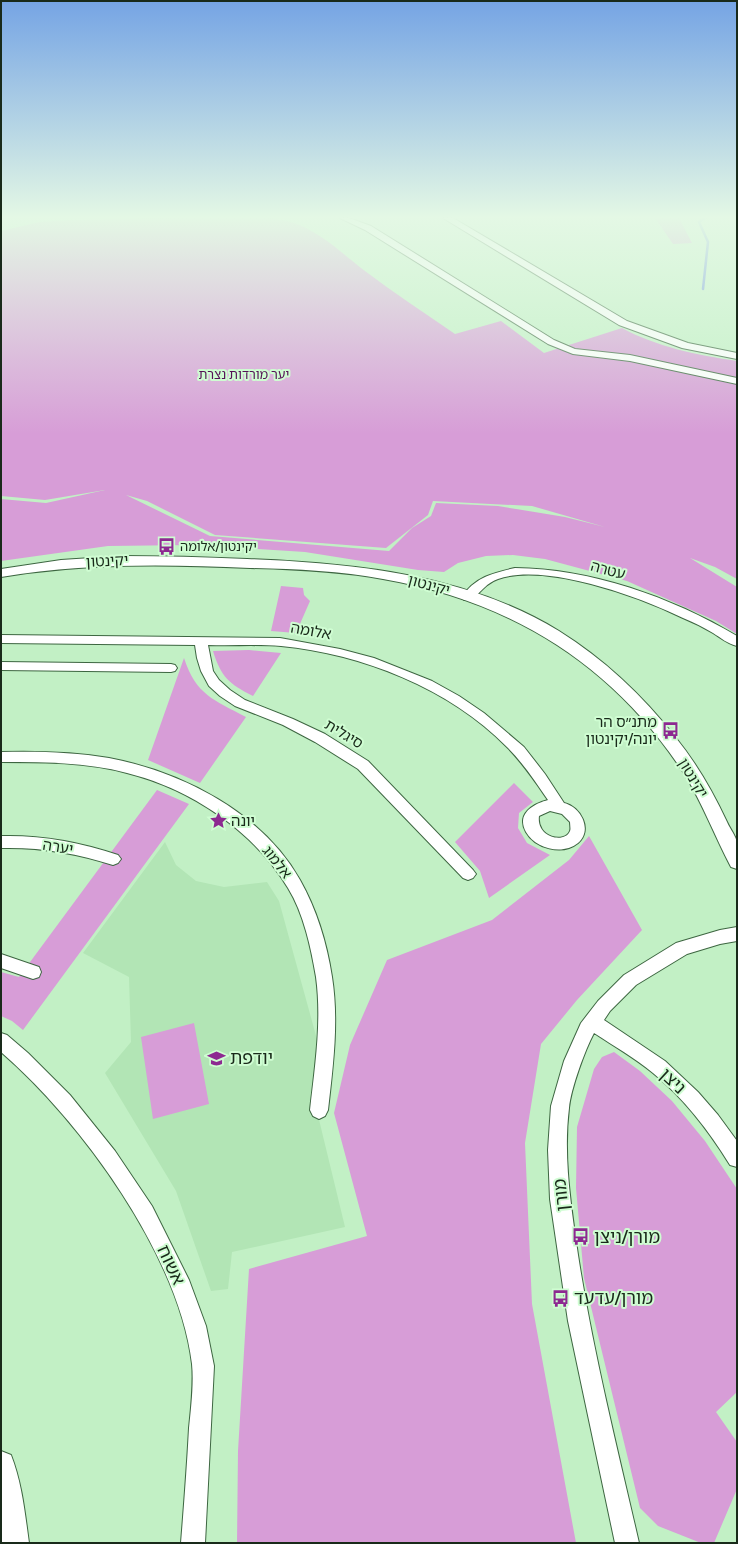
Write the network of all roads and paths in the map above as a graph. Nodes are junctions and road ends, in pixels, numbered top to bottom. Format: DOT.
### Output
graph roads {
  1 [pos="468,290"];
  2 [pos="568,290"];
  3 [pos="585,290"];
  4 [pos="737,349"];
  5 [pos="737,356"];
  6 [pos="737,381"];
  7 [pos="1,573"];
  8 [pos="468,597"];
  9 [pos="1,640"];
  10 [pos="201,641"];
  11 [pos="737,642"];
  12 [pos="1,666"];
  13 [pos="171,668"];
  14 [pos="1,757"];
  15 [pos="559,806"];
  16 [pos="1,842"];
  17 [pos="113,859"];
  18 [pos="737,862"];
  19 [pos="468,874"];
  20 [pos="737,934"];
  21 [pos="1,961"];
  22 [pos="33,972"];
  23 [pos="592,1022"];
  24 [pos="1,1041"];
  25 [pos="319,1110"];
  26 [pos="737,1158"];
  27 [pos="1,1465"];
  28 [pos="15,1543"];
  29 [pos="193,1543"];
  30 [pos="627,1543"];
  1 -- 6 [label="street"];
  2 -- 5 [label="street"];
  3 -- 4 [label="street"];
  7 -- 8 [label="street, יקינטון"];
  8 -- 11 [label="street, עטרה"];
  8 -- 18 [label="street, יקינטון"];
  9 -- 10 [label="street, אלומה"];
  10 -- 15 [label="street, אלומה"];
  10 -- 19 [label="street, סיגלית"];
  12 -- 13 [label="street"];
  14 -- 25 [label="street, אלמוג"];
  16 -- 17 [label="street, יערה"];
  20 -- 23 [label="street, מורן"];
  21 -- 22 [label="street"];
  23 -- 26 [label="street, ניצן"];
  23 -- 30 [label="street, מורן"];
  24 -- 29 [label="street, אשוח"];
  27 -- 28 [label="street"];
}
